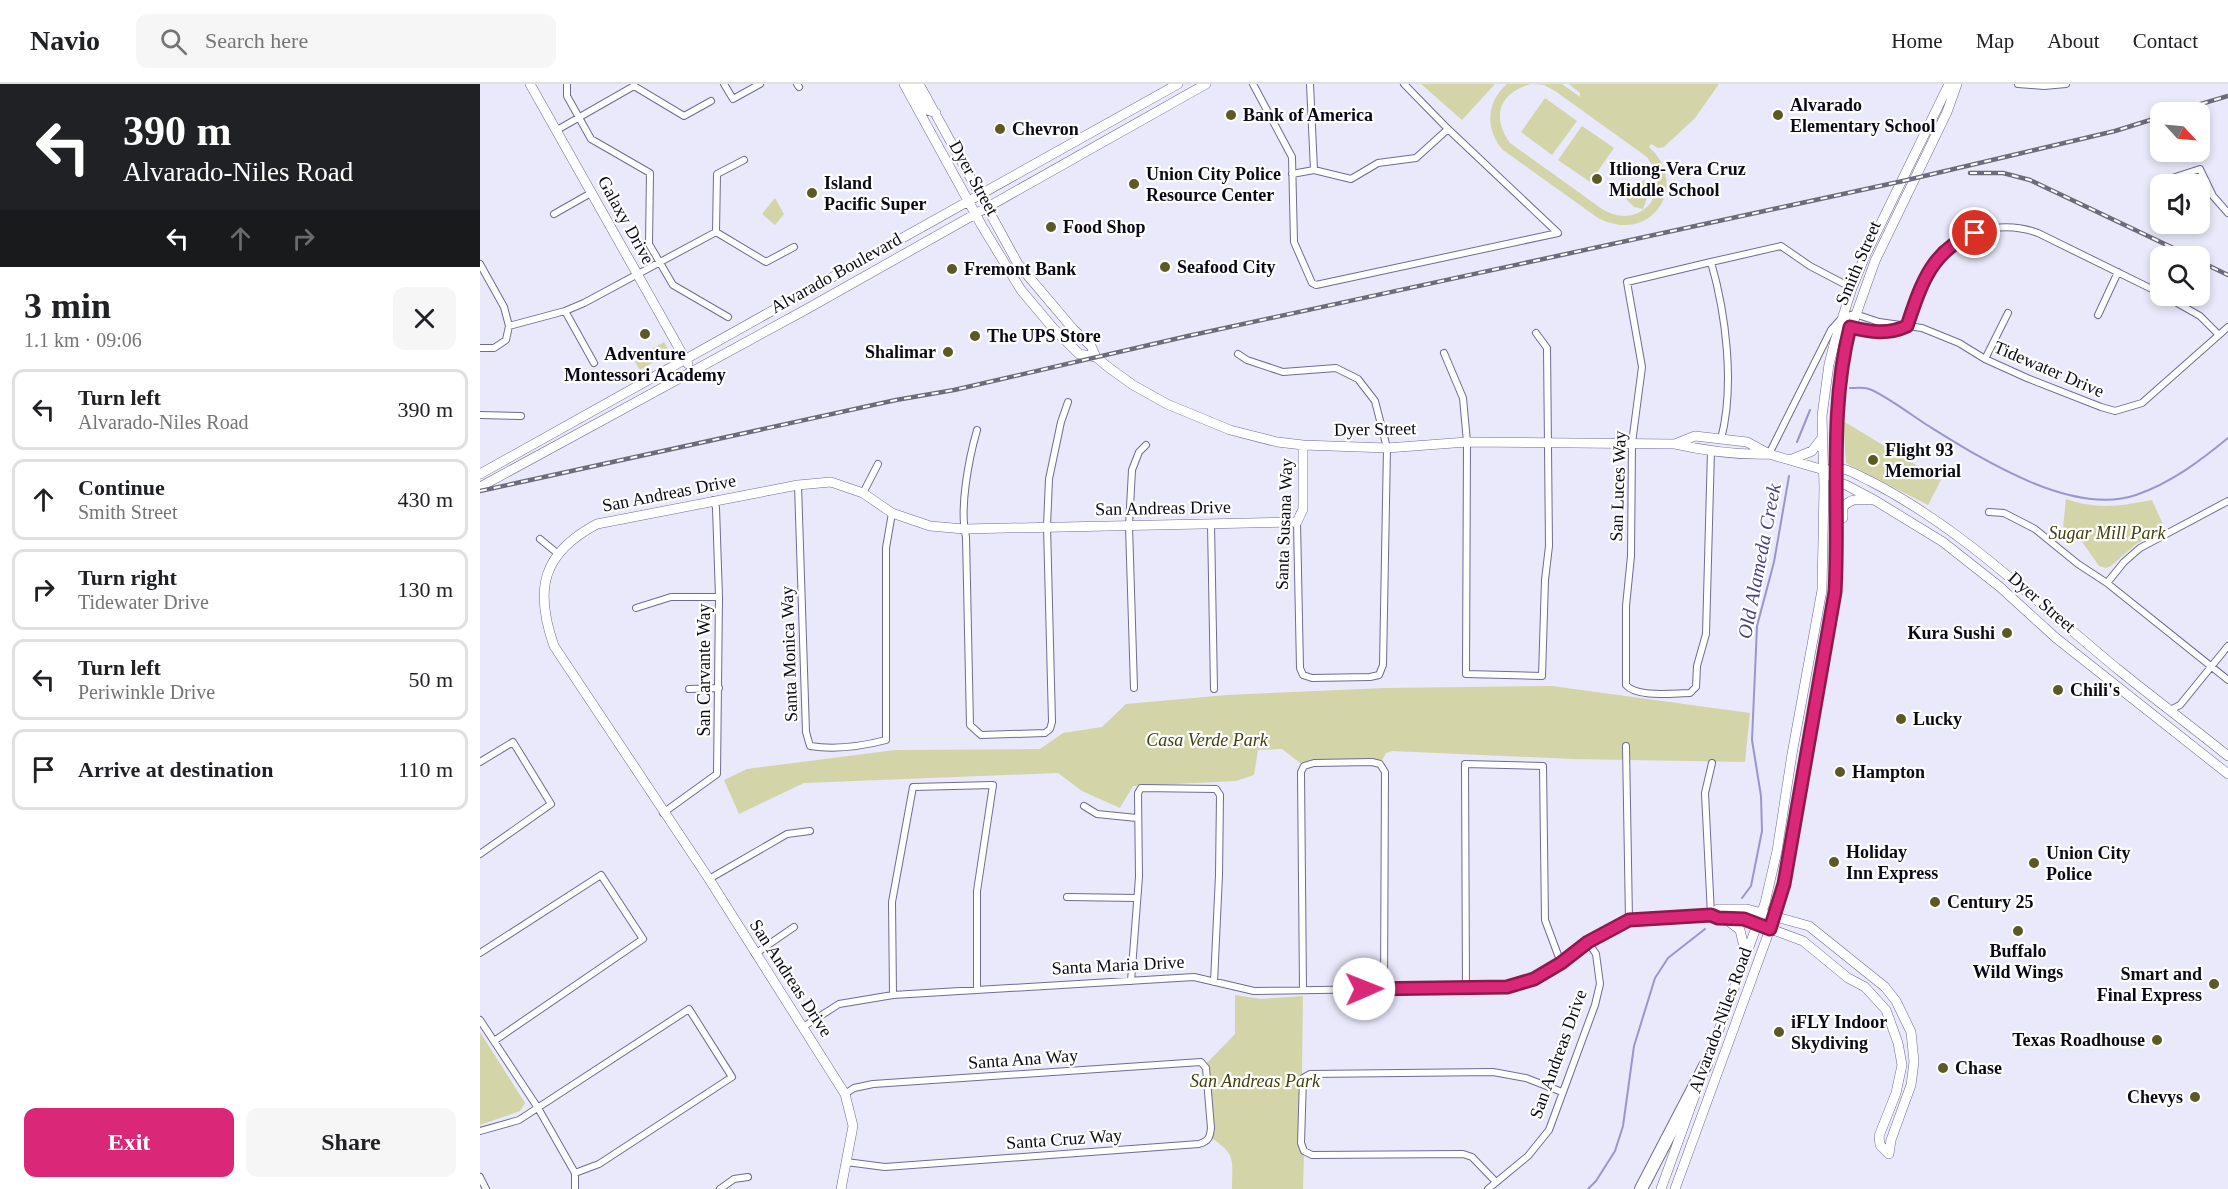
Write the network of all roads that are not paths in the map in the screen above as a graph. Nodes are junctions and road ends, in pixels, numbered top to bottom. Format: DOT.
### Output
graph roads {
  1 [pos="530,84"];
  2 [pos="567,84"];
  3 [pos="724,84"];
  4 [pos="760,84"];
  5 [pos="904,84"];
  6 [pos="911,84"];
  7 [pos="919,84"];
  8 [pos="1178,84"];
  9 [pos="1206,84"];
  10 [pos="1253,84"];
  11 [pos="1310,84"];
  12 [pos="1404,84"];
  13 [pos="1949,84"];
  14 [pos="1957,84"];
  15 [pos="2018,84"];
  16 [pos="2066,84"];
  17 [pos="634,85"];
  18 [pos="711,101"];
  19 [pos="936,113"];
  20 [pos="579,117"];
  21 [pos="1448,129"];
  22 [pos="557,130"];
  23 [pos="744,160"];
  24 [pos="1314,170"];
  25 [pos="1292,174"];
  26 [pos="2185,174"];
  27 [pos="2202,174"];
  28 [pos="2210,190"];
  29 [pos="591,193"];
  30 [pos="980,194"];
  31 [pos="968,200"];
  32 [pos="987,207"];
  33 [pos="2228,213"];
  34 [pos="554,214"];
  35 [pos="975,214"];
  36 [pos="716,232"];
  37 [pos="794,247"];
  38 [pos="1711,262"];
  39 [pos="661,263"];
  40 [pos="480,264"];
  41 [pos="2118,272"];
  42 [pos="637,274"];
  43 [pos="1852,288"];
  44 [pos="2150,288"];
  45 [pos="2182,306"];
  46 [pos="565,311"];
  47 [pos="2008,313"];
  48 [pos="1855,314"];
  49 [pos="2098,315"];
  50 [pos="728,317"];
  51 [pos="1843,317"];
  52 [pos="509,326"];
  53 [pos="1907,326"];
  54 [pos="1850,327"];
  55 [pos="2228,327"];
  56 [pos="1536,333"];
  57 [pos="2219,335"];
  58 [pos="480,348"];
  59 [pos="1239,354"];
  60 [pos="1444,354"];
  61 [pos="1096,357"];
  62 [pos="685,359"];
  63 [pos="1985,359"];
  64 [pos="594,363"];
  65 [pos="692,372"];
  66 [pos="1068,402"];
  67 [pos="480,415"];
  68 [pos="521,416"];
  69 [pos="977,430"];
  70 [pos="1823,437"];
  71 [pos="1721,438"];
  72 [pos="1467,442"];
  73 [pos="1548,443"];
  74 [pos="1632,443"];
  75 [pos="1675,444"];
  76 [pos="1146,445"];
  77 [pos="1303,445"];
  78 [pos="1387,448"];
  79 [pos="1712,450"];
  80 [pos="1770,454"];
  81 [pos="1790,460"];
  82 [pos="878,464"];
  83 [pos="1837,468"];
  84 [pos="1824,470"];
  85 [pos="480,474"];
  86 [pos="1837,482"];
  87 [pos="798,485"];
  88 [pos="480,487"];
  89 [pos="863,493"];
  90 [pos="714,500"];
  91 [pos="1876,501"];
  92 [pos="2228,501"];
  93 [pos="1989,512"];
  94 [pos="892,513"];
  95 [pos="1297,522"];
  96 [pos="1211,524"];
  97 [pos="1047,526"];
  98 [pos="1129,526"];
  99 [pos="964,529"];
  100 [pos="540,539"];
  101 [pos="557,553"];
  102 [pos="1837,559"];
  103 [pos="2107,583"];
  104 [pos="719,597"];
  105 [pos="636,608"];
  106 [pos="2228,646"];
  107 [pos="2212,667"];
  108 [pos="2228,680"];
  109 [pos="719,688"];
  110 [pos="1134,688"];
  111 [pos="689,689"];
  112 [pos="1214,689"];
  113 [pos="2145,709"];
  114 [pos="2170,710"];
  115 [pos="1626,746"];
  116 [pos="2228,756"];
  117 [pos="480,762"];
  118 [pos="1712,763"];
  119 [pos="2228,774"];
  120 [pos="1084,807"];
  121 [pos="663,813"];
  122 [pos="1137,818"];
  123 [pos="810,831"];
  124 [pos="480,854"];
  125 [pos="709,879"];
  126 [pos="1067,897"];
  127 [pos="1137,898"];
  128 [pos="1761,913"];
  129 [pos="1711,915"];
  130 [pos="1775,917"];
  131 [pos="1724,918"];
  132 [pos="1629,920"];
  133 [pos="1756,923"];
  134 [pos="794,927"];
  135 [pos="1770,929"];
  136 [pos="1588,942"];
  137 [pos="1746,952"];
  138 [pos="480,953"];
  139 [pos="755,954"];
  140 [pos="1561,963"];
  141 [pos="1131,981"];
  142 [pos="1214,982"];
  143 [pos="1466,987"];
  144 [pos="1384,989"];
  145 [pos="977,990"];
  146 [pos="1303,990"];
  147 [pos="893,995"];
  148 [pos="480,1020"];
  149 [pos="803,1027"];
  150 [pos="494,1041"];
  151 [pos="1706,1064"];
  152 [pos="1205,1065"];
  153 [pos="1562,1092"];
  154 [pos="845,1094"];
  155 [pos="538,1108"];
  156 [pos="480,1131"];
  157 [pos="846,1162"];
  158 [pos="575,1173"];
  159 [pos="480,1177"];
  160 [pos="748,1177"];
  161 [pos="1496,1182"];
  162 [pos="486,1189"];
  163 [pos="575,1189"];
  164 [pos="720,1189"];
  165 [pos="841,1189"];
  166 [pos="1488,1189"];
  167 [pos="1641,1189"];
  168 [pos="1661,1189"];
  169 [pos="1675,1189"];
  1 -- 22 [label="main road, Galaxy Drive"];
  2 -- 20 [label="street"];
  3 -- 4 [label="street"];
  5 -- 31 [label="main road, Dyer Street"];
  6 -- 19 [label="main road"];
  7 -- 19 [label="main road, Dyer Street"];
  8 -- 30 [label="main road, Alvarado Boulevard"];
  9 -- 32 [label="main road, Alvarado Boulevard"];
  10 -- 25 [label="street"];
  11 -- 24 [label="street"];
  12 -- 21 [label="street"];
  13 -- 43 [label="main road, Smith Street"];
  14 -- 48 [label="main road, Smith Street"];
  15 -- 16 [label="street"];
  17 -- 18 [label="street"];
  17 -- 20 [label="street"];
  19 -- 30 [label="main road, Dyer Street"];
  20 -- 22 [label="street"];
  20 -- 39 [label="street"];
  21 -- 24 [label="street"];
  21 -- 25 [label="street"];
  22 -- 29 [label="main road, Galaxy Drive"];
  23 -- 36 [label="street"];
  24 -- 25 [label="street"];
  26 -- 27 [label="street"];
  28 -- 33 [label="street"];
  29 -- 34 [label="street"];
  29 -- 42 [label="main road, Galaxy Drive"];
  30 -- 31 [label="main road, Alvarado Boulevard"];
  30 -- 32 [label="main road, Dyer Street"];
  31 -- 35 [label="main road, Dyer Street"];
  31 -- 62 [label="main road, Alvarado Boulevard"];
  32 -- 35 [label="main road, Alvarado Boulevard"];
  32 -- 61 [label="main road, Dyer Street"];
  35 -- 61 [label="main road, Dyer Street"];
  35 -- 65 [label="main road, Alvarado Boulevard"];
  36 -- 37 [label="street"];
  36 -- 39 [label="street"];
  38 -- 43 [label="street"];
  38 -- 71 [label="street"];
  38 -- 74 [label="street, San Luces Way"];
  39 -- 42 [label="street"];
  39 -- 50 [label="street"];
  40 -- 52 [label="street"];
  41 -- 44 [label="street"];
  41 -- 49 [label="street"];
  41 -- 53 [label="street"];
  42 -- 46 [label="street"];
  42 -- 62 [label="main road, Galaxy Drive"];
  43 -- 51 [label="main road, Smith Street"];
  45 -- 57 [label="street"];
  46 -- 52 [label="street"];
  46 -- 64 [label="street"];
  47 -- 63 [label="street"];
  48 -- 51 [label="street"];
  48 -- 53 [label="street, Tidewater Drive"];
  48 -- 54 [label="main road, Smith Street"];
  51 -- 54 [label="street"];
  51 -- 70 [label="main road, Smith Street"];
  51 -- 80 [label="street, Smith Street"];
  52 -- 58 [label="street"];
  53 -- 54 [label="street, Tidewater Drive"];
  53 -- 63 [label="street, Tidewater Drive"];
  54 -- 83 [label="main road, Smith Street"];
  55 -- 57 [label="street, Tidewater Drive"];
  56 -- 73 [label="street"];
  57 -- 63 [label="street, Tidewater Drive"];
  59 -- 78 [label="street"];
  60 -- 72 [label="street"];
  61 -- 77 [label="main road, Dyer Street"];
  62 -- 65 [label="main road, Galaxy Drive"];
  62 -- 85 [label="main road, Alvarado Boulevard"];
  65 -- 88 [label="main road, Alvarado Boulevard"];
  66 -- 97 [label="street"];
  67 -- 68 [label="street"];
  69 -- 99 [label="street"];
  70 -- 81 [label="main road"];
  70 -- 84 [label="main road, Smith Street"];
  71 -- 75 [label="main road, Dyer Street"];
  71 -- 80 [label="main road, Dyer Street"];
  72 -- 73 [label="main road, Dyer Street"];
  72 -- 73 [label="street"];
  72 -- 78 [label="main road, Dyer Street"];
  73 -- 74 [label="main road, Dyer Street"];
  74 -- 75 [label="main road, Dyer Street"];
  74 -- 79 [label="street, San Luces Way"];
  75 -- 79 [label="main road, Dyer Street"];
  76 -- 98 [label="street"];
  77 -- 78 [label="main road, Dyer Street"];
  77 -- 95 [label="main road, Santa Susana Way"];
  78 -- 95 [label="street, Santa Susana Way"];
  79 -- 80 [label="main road, Dyer Street"];
  80 -- 81 [label="main road, Dyer Street"];
  81 -- 84 [label="main road, Dyer Street"];
  82 -- 89 [label="street"];
  83 -- 84 [label="main road, Dyer Street"];
  83 -- 86 [label="main road, Alvarado-Niles Road"];
  83 -- 114 [label="main road, Dyer Street"];
  84 -- 86 [label="main road, Dyer Street"];
  84 -- 128 [label="main road, Alvarado-Niles Road"];
  86 -- 91 [label="main road, Dyer Street"];
  86 -- 102 [label="main road, Alvarado-Niles Road"];
  87 -- 89 [label="main road, San Andreas Drive"];
  87 -- 90 [label="main road, San Andreas Drive"];
  87 -- 94 [label="street, Santa Monica Way"];
  89 -- 94 [label="main road, San Andreas Drive"];
  90 -- 101 [label="main road, San Andreas Drive"];
  90 -- 104 [label="street, San Carvante Way"];
  91 -- 102 [label="main road"];
  91 -- 113 [label="main road, Dyer Street"];
  92 -- 103 [label="street"];
  93 -- 103 [label="street"];
  94 -- 99 [label="main road, San Andreas Drive"];
  95 -- 96 [label="main road, San Andreas Drive"];
  96 -- 98 [label="main road, San Andreas Drive"];
  96 -- 112 [label="street"];
  97 -- 98 [label="main road, San Andreas Drive"];
  97 -- 99 [label="main road, San Andreas Drive"];
  97 -- 99 [label="street"];
  98 -- 110 [label="street"];
  100 -- 101 [label="street"];
  101 -- 121 [label="main road, San Andreas Drive"];
  102 -- 130 [label="main road, Alvarado-Niles Road"];
  103 -- 107 [label="street"];
  104 -- 105 [label="street"];
  104 -- 109 [label="street, San Carvante Way"];
  106 -- 107 [label="street"];
  107 -- 108 [label="street"];
  107 -- 114 [label="street"];
  109 -- 111 [label="street"];
  109 -- 121 [label="street, San Carvante Way"];
  113 -- 114 [label="main road"];
  113 -- 119 [label="main road, Dyer Street"];
  114 -- 116 [label="main road, Dyer Street"];
  115 -- 132 [label="street"];
  117 -- 124 [label="street"];
  118 -- 129 [label="street"];
  120 -- 122 [label="street"];
  121 -- 125 [label="main road, San Andreas Drive"];
  122 -- 127 [label="street"];
  122 -- 142 [label="street"];
  123 -- 125 [label="street"];
  125 -- 139 [label="main road, San Andreas Drive"];
  126 -- 127 [label="street"];
  127 -- 141 [label="street"];
  128 -- 129 [label="main road, Santa Maria Drive"];
  128 -- 130 [label="main road, Santa Maria Drive"];
  128 -- 133 [label="main road, Alvarado-Niles Road"];
  129 -- 131 [label="main road, Santa Maria Drive"];
  129 -- 132 [label="street, Santa Maria Drive"];
  130 -- 135 [label="main road, Alvarado-Niles Road"];
  130 -- 135 [label="main road, Santa Maria Drive"];
  131 -- 133 [label="main road, Santa Maria Drive"];
  131 -- 137 [label="main road"];
  132 -- 136 [label="street, Santa Maria Drive"];
  133 -- 135 [label="main road, Santa Maria Drive"];
  133 -- 137 [label="main road, Alvarado-Niles Road"];
  134 -- 139 [label="street"];
  135 -- 169 [label="main road, Alvarado-Niles Road"];
  136 -- 140 [label="street, Santa Maria Drive"];
  136 -- 153 [label="street, San Andreas Drive"];
  137 -- 151 [label="main road, Alvarado-Niles Road"];
  138 -- 150 [label="street"];
  139 -- 149 [label="main road, San Andreas Drive"];
  140 -- 143 [label="street, Santa Maria Drive"];
  140 -- 143 [label="street"];
  141 -- 142 [label="street, Santa Maria Drive"];
  141 -- 145 [label="street, Santa Maria Drive"];
  142 -- 146 [label="street, Santa Maria Drive"];
  143 -- 144 [label="street, Santa Maria Drive"];
  144 -- 146 [label="street, Santa Maria Drive"];
  144 -- 146 [label="street"];
  145 -- 147 [label="street, Santa Maria Drive"];
  145 -- 147 [label="street"];
  147 -- 149 [label="street, Santa Maria Drive"];
  148 -- 150 [label="street"];
  149 -- 154 [label="main road, San Andreas Drive"];
  150 -- 155 [label="street"];
  151 -- 167 [label="highway"];
  151 -- 168 [label="main road, Alvarado-Niles Road"];
  152 -- 154 [label="street, Santa Ana Way"];
  152 -- 157 [label="street, Santa Cruz Way"];
  153 -- 161 [label="street, San Andreas Drive"];
  153 -- 161 [label="street"];
  154 -- 157 [label="main road, San Andreas Drive"];
  155 -- 156 [label="street"];
  155 -- 158 [label="street"];
  155 -- 158 [label="street"];
  157 -- 165 [label="main road, San Andreas Drive"];
  158 -- 163 [label="street"];
  159 -- 162 [label="street"];
  160 -- 164 [label="street"];
  161 -- 166 [label="street, San Andreas Drive"];
}
